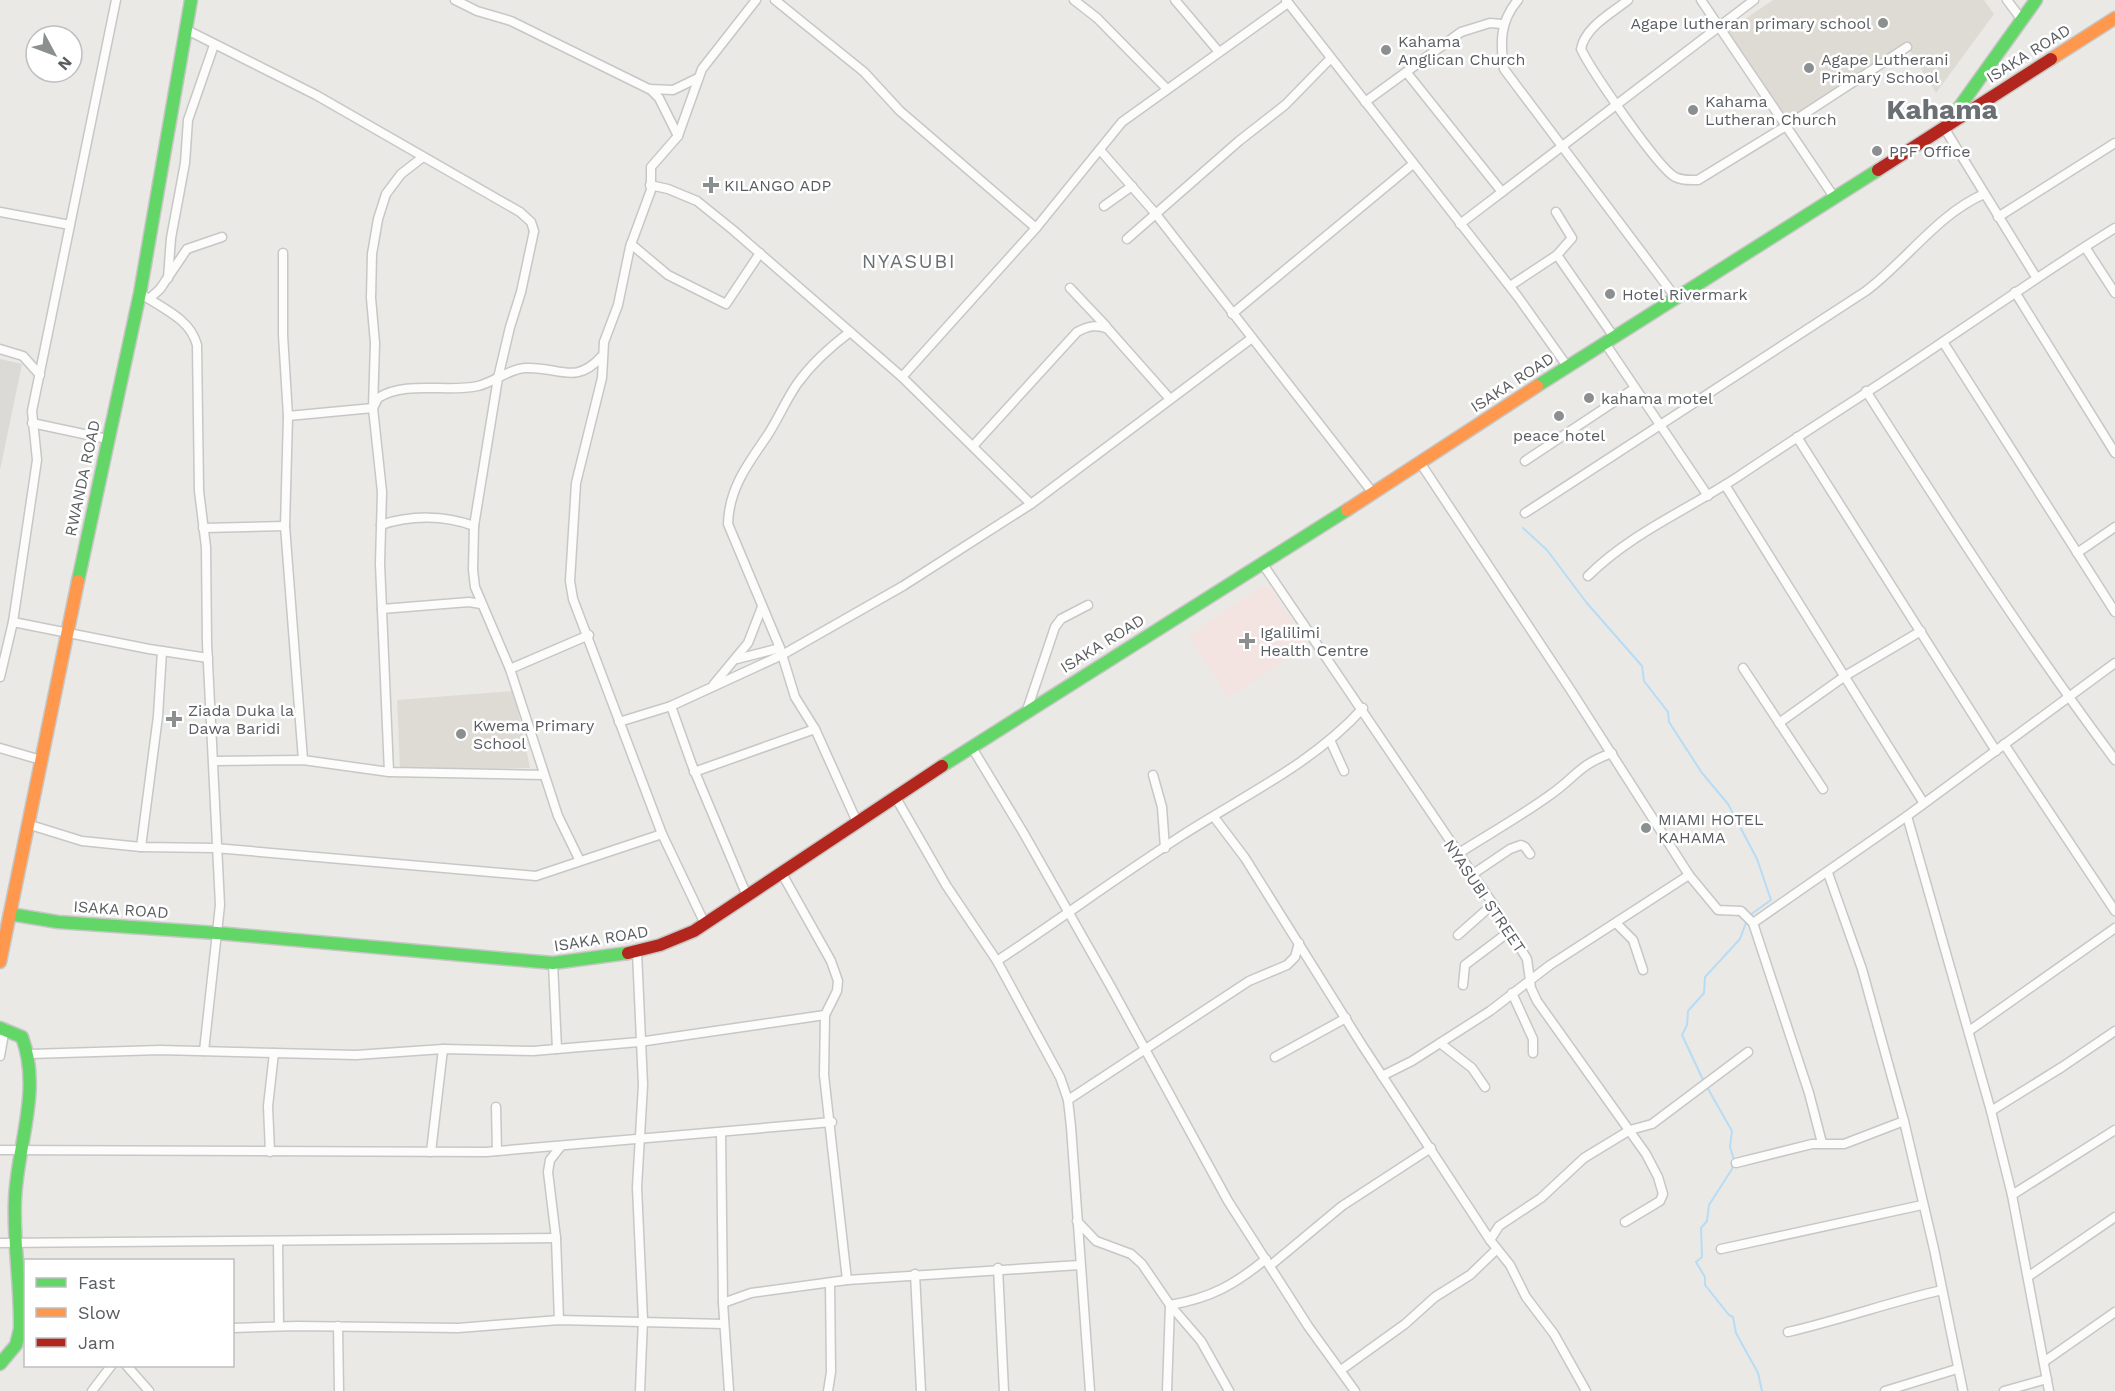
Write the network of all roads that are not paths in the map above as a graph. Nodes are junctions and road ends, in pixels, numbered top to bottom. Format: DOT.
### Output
graph roads {
  1 [pos="116,0"];
  2 [pos="191,0"];
  3 [pos="455,0"];
  4 [pos="756,0"];
  5 [pos="775,0"];
  6 [pos="1074,0"];
  7 [pos="1175,0"];
  8 [pos="1518,0"];
  9 [pos="1628,0"];
  10 [pos="1701,0"];
  11 [pos="1754,0"];
  12 [pos="2007,0"];
  13 [pos="2036,0"];
  14 [pos="1287,2"];
  15 [pos="2115,18"];
  16 [pos="2022,20"];
  17 [pos="1502,24"];
  18 [pos="1718,25"];
  19 [pos="185,28"];
  20 [pos="214,45"];
  21 [pos="1907,47"];
  22 [pos="1219,52"];
  23 [pos="1330,59"];
  24 [pos="1407,73"];
  25 [pos="698,78"];
  26 [pos="649,89"];
  27 [pos="1167,89"];
  28 [pos="1365,102"];
  29 [pos="1616,104"];
  30 [pos="1946,124"];
  31 [pos="1786,126"];
  32 [pos="678,136"];
  33 [pos="2115,143"];
  34 [pos="1562,148"];
  35 [pos="1100,150"];
  36 [pos="423,157"];
  37 [pos="1413,164"];
  38 [pos="650,185"];
  39 [pos="1132,186"];
  40 [pos="1502,192"];
  41 [pos="1984,194"];
  42 [pos="1834,197"];
  43 [pos="1104,206"];
  44 [pos="0,212"];
  45 [pos="1556,212"];
  46 [pos="1155,213"];
  47 [pos="1998,217"];
  48 [pos="1460,224"];
  49 [pos="70,225"];
  50 [pos="1036,228"];
  51 [pos="2115,228"];
  52 [pos="222,237"];
  53 [pos="1127,239"];
  54 [pos="631,244"];
  55 [pos="2085,246"];
  56 [pos="283,253"];
  57 [pos="760,253"];
  58 [pos="1557,255"];
  59 [pos="2036,277"];
  60 [pos="168,278"];
  61 [pos="1510,286"];
  62 [pos="1070,288"];
  63 [pos="2015,292"];
  64 [pos="2115,293"];
  65 [pos="145,296"];
  66 [pos="1676,298"];
  67 [pos="1232,314"];
  68 [pos="1108,329"];
  69 [pos="850,332"];
  70 [pos="1252,338"];
  71 [pos="1610,340"];
  72 [pos="1943,342"];
  73 [pos="0,349"];
  74 [pos="601,357"];
  75 [pos="1567,366"];
  76 [pos="40,375"];
  77 [pos="902,377"];
  78 [pos="498,378"];
  79 [pos="1635,388"];
  80 [pos="1866,392"];
  81 [pos="1170,399"];
  82 [pos="373,408"];
  83 [pos="288,416"];
  84 [pos="32,423"];
  85 [pos="1660,426"];
  86 [pos="1797,437"];
  87 [pos="107,439"];
  88 [pos="974,445"];
  89 [pos="2115,453"];
  90 [pos="1419,461"];
  91 [pos="1525,461"];
  92 [pos="1725,485"];
  93 [pos="1373,493"];
  94 [pos="1708,496"];
  95 [pos="1031,504"];
  96 [pos="1525,513"];
  97 [pos="381,525"];
  98 [pos="285,526"];
  99 [pos="474,526"];
  100 [pos="2115,527"];
  101 [pos="204,528"];
  102 [pos="2077,553"];
  103 [pos="1262,563"];
  104 [pos="1588,576"];
  105 [pos="481,604"];
  106 [pos="1088,605"];
  107 [pos="763,606"];
  108 [pos="382,609"];
  109 [pos="2115,612"];
  110 [pos="13,622"];
  111 [pos="1921,631"];
  112 [pos="68,632"];
  113 [pos="589,635"];
  114 [pos="162,651"];
  115 [pos="781,651"];
  116 [pos="208,658"];
  117 [pos="736,660"];
  118 [pos="2115,663"];
  119 [pos="1743,668"];
  120 [pos="510,669"];
  121 [pos="1845,676"];
  122 [pos="0,677"];
  123 [pos="712,686"];
  124 [pos="2068,697"];
  125 [pos="672,706"];
  126 [pos="1363,708"];
  127 [pos="1027,710"];
  128 [pos="619,722"];
  129 [pos="1779,723"];
  130 [pos="815,729"];
  131 [pos="1330,741"];
  132 [pos="2004,744"];
  133 [pos="971,746"];
  134 [pos="0,748"];
  135 [pos="1996,751"];
  136 [pos="1612,753"];
  137 [pos="2115,759"];
  138 [pos="41,760"];
  139 [pos="303,760"];
  140 [pos="214,761"];
  141 [pos="1344,771"];
  142 [pos="389,772"];
  143 [pos="694,772"];
  144 [pos="544,775"];
  145 [pos="1153,775"];
  146 [pos="1822,789"];
  147 [pos="896,798"];
  148 [pos="1923,802"];
  149 [pos="1907,816"];
  150 [pos="1214,817"];
  151 [pos="857,822"];
  152 [pos="27,824"];
  153 [pos="662,834"];
  154 [pos="141,847"];
  155 [pos="215,848"];
  156 [pos="1165,848"];
  157 [pos="1459,853"];
  158 [pos="1530,854"];
  159 [pos="580,861"];
  160 [pos="781,873"];
  161 [pos="1828,873"];
  162 [pos="1473,874"];
  163 [pos="1689,875"];
  164 [pos="747,896"];
  165 [pos="1493,904"];
  166 [pos="2115,911"];
  167 [pos="1069,913"];
  168 [pos="10,914"];
  169 [pos="1616,923"];
  170 [pos="1753,923"];
  171 [pos="705,924"];
  172 [pos="2115,928"];
  173 [pos="1510,931"];
  174 [pos="217,933"];
  175 [pos="1458,935"];
  176 [pos="1299,943"];
  177 [pos="637,952"];
  178 [pos="0,962"];
  179 [pos="997,962"];
  180 [pos="553,963"];
  181 [pos="1643,970"];
  182 [pos="1530,980"];
  183 [pos="1463,985"];
  184 [pos="1512,993"];
  185 [pos="825,1015"];
  186 [pos="1346,1018"];
  187 [pos="2,1028"];
  188 [pos="1969,1031"];
  189 [pos="2115,1031"];
  190 [pos="639,1042"];
  191 [pos="1440,1043"];
  192 [pos="1145,1048"];
  193 [pos="443,1049"];
  194 [pos="557,1049"];
  195 [pos="204,1052"];
  196 [pos="1748,1052"];
  197 [pos="274,1053"];
  198 [pos="1533,1053"];
  199 [pos="30,1054"];
  200 [pos="0,1056"];
  201 [pos="1275,1057"];
  202 [pos="1382,1076"];
  203 [pos="1485,1087"];
  204 [pos="1068,1100"];
  205 [pos="496,1107"];
  206 [pos="1991,1111"];
  207 [pos="1904,1121"];
  208 [pos="831,1122"];
  209 [pos="1630,1130"];
  210 [pos="2115,1130"];
  211 [pos="721,1132"];
  212 [pos="642,1137"];
  213 [pos="1822,1143"];
  214 [pos="561,1146"];
  215 [pos="1431,1148"];
  216 [pos="20,1149"];
  217 [pos="0,1150"];
  218 [pos="497,1151"];
  219 [pos="270,1152"];
  220 [pos="431,1152"];
  221 [pos="1736,1163"];
  222 [pos="2012,1195"];
  223 [pos="1922,1205"];
  224 [pos="2115,1217"];
  225 [pos="1077,1221"];
  226 [pos="1625,1222"];
  227 [pos="556,1238"];
  228 [pos="1490,1240"];
  229 [pos="278,1241"];
  230 [pos="15,1242"];
  231 [pos="0,1243"];
  232 [pos="1497,1249"];
  233 [pos="1721,1249"];
  234 [pos="1269,1262"];
  235 [pos="1080,1265"];
  236 [pos="998,1268"];
  237 [pos="915,1274"];
  238 [pos="2029,1276"];
  239 [pos="847,1280"];
  240 [pos="830,1283"];
  241 [pos="1942,1290"];
  242 [pos="723,1304"];
  243 [pos="1170,1305"];
  244 [pos="2115,1312"];
  245 [pos="559,1320"];
  246 [pos="643,1320"];
  247 [pos="724,1324"];
  248 [pos="279,1326"];
  249 [pos="338,1326"];
  250 [pos="234,1328"];
  251 [pos="22,1329"];
  252 [pos="1788,1332"];
  253 [pos="2045,1361"];
  254 [pos="0,1364"];
  255 [pos="110,1367"];
  256 [pos="129,1367"];
  257 [pos="1957,1369"];
  258 [pos="1341,1370"];
  259 [pos="2047,1380"];
  260 [pos="92,1391"];
  261 [pos="149,1391"];
  262 [pos="339,1391"];
  263 [pos="640,1391"];
  264 [pos="729,1391"];
  265 [pos="828,1391"];
  266 [pos="921,1391"];
  267 [pos="1004,1391"];
  268 [pos="1090,1391"];
  269 [pos="1167,1391"];
  270 [pos="1229,1391"];
  271 [pos="1355,1391"];
  272 [pos="1586,1391"];
  273 [pos="1885,1391"];
  274 [pos="1962,1391"];
  275 [pos="2004,1391"];
  276 [pos="2049,1391"];
  1 -- 49 [label="street"];
  2 -- 19 [label="main road, RWANDA ROAD"];
  3 -- 26 [label="street"];
  4 -- 25 [label="street"];
  5 -- 50 [label="street"];
  6 -- 27 [label="street"];
  7 -- 22 [label="street"];
  8 -- 17 [label="street"];
  9 -- 29 [label="street"];
  10 -- 18 [label="street"];
  11 -- 18 [label="street"];
  12 -- 16 [label="street"];
  13 -- 16 [label="main road"];
  14 -- 22 [label="street"];
  14 -- 23 [label="street"];
  15 -- 30 [label="main road, ISAKA ROAD"];
  16 -- 30 [label="main road"];
  17 -- 24 [label="street"];
  17 -- 34 [label="street"];
  18 -- 29 [label="street"];
  18 -- 31 [label="street"];
  19 -- 20 [label="street"];
  19 -- 65 [label="main road, RWANDA ROAD"];
  20 -- 36 [label="street"];
  20 -- 60 [label="street"];
  21 -- 31 [label="street"];
  22 -- 27 [label="street"];
  23 -- 28 [label="street"];
  23 -- 46 [label="street"];
  24 -- 28 [label="street"];
  24 -- 40 [label="street"];
  25 -- 26 [label="street"];
  25 -- 32 [label="street"];
  26 -- 32 [label="street"];
  27 -- 35 [label="street"];
  28 -- 37 [label="street"];
  29 -- 31 [label="street"];
  29 -- 34 [label="street"];
  30 -- 41 [label="street"];
  30 -- 42 [label="main road, ISAKA ROAD"];
  31 -- 42 [label="street"];
  32 -- 38 [label="street"];
  33 -- 47 [label="street"];
  34 -- 40 [label="street"];
  34 -- 66 [label="street"];
  35 -- 39 [label="street"];
  35 -- 50 [label="street"];
  36 -- 78 [label="street"];
  36 -- 82 [label="street"];
  37 -- 48 [label="street"];
  37 -- 67 [label="street"];
  38 -- 54 [label="street"];
  38 -- 57 [label="street"];
  39 -- 43 [label="street"];
  39 -- 46 [label="street"];
  40 -- 48 [label="street"];
  41 -- 47 [label="street"];
  41 -- 85 [label="street"];
  42 -- 66 [label="main road, ISAKA ROAD"];
  44 -- 49 [label="street"];
  45 -- 58 [label="street"];
  46 -- 53 [label="street"];
  46 -- 67 [label="street"];
  47 -- 59 [label="street"];
  48 -- 61 [label="street"];
  49 -- 76 [label="street"];
  50 -- 77 [label="street"];
  51 -- 55 [label="street"];
  52 -- 60 [label="street"];
  54 -- 57 [label="street"];
  54 -- 74 [label="street"];
  55 -- 59 [label="street"];
  55 -- 64 [label="street"];
  56 -- 83 [label="street"];
  57 -- 69 [label="street"];
  58 -- 61 [label="street"];
  58 -- 71 [label="street"];
  59 -- 63 [label="street"];
  60 -- 65 [label="street"];
  61 -- 75 [label="street"];
  62 -- 68 [label="street"];
  63 -- 72 [label="street"];
  63 -- 89 [label="street"];
  65 -- 87 [label="main road, RWANDA ROAD"];
  65 -- 101 [label="street"];
  66 -- 71 [label="main road, ISAKA ROAD"];
  67 -- 70 [label="street"];
  68 -- 81 [label="street"];
  68 -- 88 [label="street"];
  69 -- 77 [label="street"];
  69 -- 107 [label="street"];
  70 -- 81 [label="street"];
  70 -- 93 [label="street"];
  71 -- 75 [label="main road, ISAKA ROAD"];
  71 -- 79 [label="street"];
  72 -- 80 [label="street"];
  72 -- 102 [label="street"];
  73 -- 76 [label="street"];
  74 -- 78 [label="street"];
  74 -- 113 [label="street"];
  75 -- 90 [label="main road, ISAKA ROAD"];
  76 -- 84 [label="street"];
  77 -- 88 [label="street"];
  78 -- 82 [label="street"];
  78 -- 99 [label="street"];
  79 -- 85 [label="street"];
  79 -- 91 [label="street"];
  80 -- 86 [label="street"];
  80 -- 124 [label="street"];
  81 -- 95 [label="street"];
  82 -- 83 [label="street"];
  82 -- 97 [label="street"];
  83 -- 98 [label="street"];
  84 -- 87 [label="street"];
  84 -- 110 [label="street"];
  85 -- 94 [label="street"];
  85 -- 96 [label="street"];
  86 -- 92 [label="street"];
  86 -- 111 [label="street"];
  87 -- 112 [label="main road, RWANDA ROAD"];
  88 -- 95 [label="street"];
  90 -- 93 [label="main road, ISAKA ROAD"];
  90 -- 136 [label="street"];
  92 -- 94 [label="street"];
  92 -- 121 [label="street"];
  93 -- 103 [label="main road, ISAKA ROAD"];
  94 -- 104 [label="street"];
  95 -- 115 [label="street"];
  97 -- 99 [label="street"];
  97 -- 108 [label="street"];
  98 -- 101 [label="street"];
  98 -- 139 [label="street"];
  99 -- 105 [label="street"];
  100 -- 102 [label="street"];
  101 -- 116 [label="street"];
  102 -- 109 [label="street"];
  103 -- 126 [label="street, NYASUBI STREET"];
  103 -- 127 [label="main road, ISAKA ROAD"];
  105 -- 108 [label="street"];
  105 -- 120 [label="street"];
  106 -- 127 [label="street"];
  107 -- 115 [label="street"];
  107 -- 117 [label="street"];
  108 -- 142 [label="street"];
  110 -- 112 [label="street"];
  110 -- 122 [label="street"];
  111 -- 121 [label="street"];
  111 -- 135 [label="street"];
  112 -- 114 [label="street"];
  112 -- 138 [label="main road, RWANDA ROAD"];
  113 -- 120 [label="street"];
  113 -- 128 [label="street"];
  114 -- 116 [label="street"];
  114 -- 154 [label="street"];
  115 -- 117 [label="street"];
  115 -- 123 [label="street"];
  115 -- 130 [label="street"];
  116 -- 140 [label="street"];
  117 -- 123 [label="street"];
  118 -- 124 [label="street"];
  119 -- 129 [label="street"];
  120 -- 144 [label="street"];
  121 -- 129 [label="street"];
  121 -- 148 [label="street"];
  123 -- 125 [label="street"];
  124 -- 132 [label="street"];
  124 -- 137 [label="street"];
  125 -- 128 [label="street"];
  125 -- 143 [label="street"];
  126 -- 131 [label="street"];
  126 -- 157 [label="street, NYASUBI STREET"];
  127 -- 133 [label="main road, ISAKA ROAD"];
  128 -- 153 [label="street"];
  129 -- 146 [label="street"];
  130 -- 143 [label="street"];
  130 -- 151 [label="street"];
  131 -- 141 [label="street"];
  131 -- 150 [label="street"];
  132 -- 135 [label="street"];
  132 -- 166 [label="street"];
  133 -- 147 [label="main road, ISAKA ROAD"];
  133 -- 167 [label="street"];
  134 -- 138 [label="street"];
  135 -- 148 [label="street"];
  136 -- 157 [label="street"];
  136 -- 163 [label="street"];
  138 -- 152 [label="main road, RWANDA ROAD"];
  139 -- 140 [label="street"];
  139 -- 142 [label="street"];
  140 -- 155 [label="street"];
  142 -- 144 [label="street"];
  143 -- 164 [label="street"];
  144 -- 159 [label="street"];
  145 -- 156 [label="street"];
  147 -- 151 [label="main road, ISAKA ROAD"];
  147 -- 179 [label="street"];
  148 -- 149 [label="street"];
  149 -- 161 [label="street"];
  149 -- 188 [label="street"];
  150 -- 156 [label="street"];
  150 -- 176 [label="street"];
  151 -- 160 [label="main road, ISAKA ROAD"];
  152 -- 154 [label="street"];
  152 -- 168 [label="main road, RWANDA ROAD"];
  153 -- 159 [label="street"];
  153 -- 171 [label="street"];
  154 -- 155 [label="street"];
  155 -- 159 [label="street"];
  155 -- 174 [label="street"];
  156 -- 167 [label="street"];
  157 -- 162 [label="street, NYASUBI STREET"];
  158 -- 162 [label="street"];
  160 -- 164 [label="main road, ISAKA ROAD"];
  160 -- 185 [label="street"];
  161 -- 170 [label="street"];
  161 -- 207 [label="street"];
  162 -- 165 [label="street, NYASUBI STREET"];
  163 -- 169 [label="street"];
  163 -- 170 [label="street"];
  164 -- 171 [label="main road, ISAKA ROAD"];
  165 -- 173 [label="street, NYASUBI STREET"];
  165 -- 175 [label="street"];
  167 -- 179 [label="street"];
  167 -- 192 [label="street"];
  168 -- 174 [label="main road, ISAKA ROAD"];
  168 -- 178 [label="main road, RWANDA ROAD"];
  169 -- 181 [label="street"];
  169 -- 182 [label="street"];
  170 -- 213 [label="street"];
  171 -- 177 [label="main road, ISAKA ROAD"];
  172 -- 188 [label="street"];
  173 -- 182 [label="street, NYASUBI STREET"];
  173 -- 183 [label="street"];
  174 -- 180 [label="main road, ISAKA ROAD"];
  174 -- 195 [label="street"];
  176 -- 186 [label="street"];
  176 -- 192 [label="street"];
  177 -- 180 [label="main road, ISAKA ROAD"];
  177 -- 190 [label="street"];
  179 -- 204 [label="street"];
  180 -- 194 [label="street"];
  182 -- 184 [label="street"];
  182 -- 209 [label="street, NYASUBI STREET"];
  184 -- 191 [label="street"];
  184 -- 198 [label="street"];
  185 -- 190 [label="street"];
  185 -- 208 [label="street"];
  186 -- 201 [label="street"];
  186 -- 202 [label="street"];
  187 -- 199 [label="main road"];
  187 -- 200 [label="street"];
  188 -- 206 [label="street"];
  189 -- 206 [label="street"];
  190 -- 194 [label="street"];
  190 -- 212 [label="street"];
  191 -- 202 [label="street"];
  191 -- 203 [label="street"];
  192 -- 204 [label="street"];
  192 -- 234 [label="street"];
  193 -- 194 [label="street"];
  193 -- 197 [label="street"];
  193 -- 220 [label="street"];
  195 -- 197 [label="street"];
  195 -- 199 [label="street"];
  196 -- 209 [label="street"];
  197 -- 219 [label="street"];
  199 -- 216 [label="main road"];
  202 -- 215 [label="street"];
  204 -- 225 [label="street"];
  205 -- 218 [label="street"];
  206 -- 222 [label="street"];
  207 -- 213 [label="street"];
  207 -- 223 [label="street"];
  208 -- 211 [label="street"];
  208 -- 239 [label="street"];
  209 -- 226 [label="street, NYASUBI STREET"];
  209 -- 228 [label="street"];
  210 -- 222 [label="street"];
  211 -- 212 [label="street"];
  211 -- 242 [label="street"];
  212 -- 214 [label="street"];
  212 -- 246 [label="street"];
  213 -- 221 [label="street"];
  214 -- 218 [label="street"];
  214 -- 227 [label="street"];
  215 -- 228 [label="street"];
  215 -- 234 [label="street"];
  216 -- 217 [label="street"];
  216 -- 219 [label="street"];
  216 -- 230 [label="main road"];
  218 -- 220 [label="street"];
  219 -- 220 [label="street"];
  222 -- 238 [label="street"];
  223 -- 233 [label="street"];
  223 -- 241 [label="street"];
  224 -- 238 [label="street"];
  225 -- 235 [label="street"];
  225 -- 243 [label="street"];
  227 -- 229 [label="street"];
  227 -- 245 [label="street"];
  228 -- 232 [label="street"];
  229 -- 230 [label="street"];
  229 -- 248 [label="street"];
  230 -- 231 [label="street"];
  230 -- 251 [label="main road"];
  232 -- 258 [label="street"];
  232 -- 272 [label="street"];
  234 -- 243 [label="street"];
  234 -- 258 [label="street"];
  235 -- 236 [label="street"];
  235 -- 268 [label="street"];
  236 -- 237 [label="street"];
  236 -- 267 [label="street"];
  237 -- 239 [label="street"];
  237 -- 266 [label="street"];
  238 -- 253 [label="street"];
  239 -- 240 [label="street"];
  240 -- 242 [label="street"];
  240 -- 265 [label="street"];
  241 -- 252 [label="street"];
  241 -- 257 [label="street"];
  242 -- 247 [label="street"];
  243 -- 269 [label="street"];
  243 -- 270 [label="street"];
  244 -- 253 [label="street"];
  245 -- 246 [label="street"];
  245 -- 249 [label="street"];
  246 -- 247 [label="street"];
  246 -- 263 [label="street"];
  247 -- 264 [label="street"];
  248 -- 249 [label="street"];
  248 -- 250 [label="street"];
  249 -- 262 [label="street"];
  251 -- 254 [label="main road"];
  253 -- 259 [label="street"];
  255 -- 260 [label="street"];
  256 -- 261 [label="street"];
  257 -- 273 [label="street"];
  257 -- 274 [label="street"];
  258 -- 271 [label="street"];
  259 -- 275 [label="street"];
  259 -- 276 [label="street"];
}
